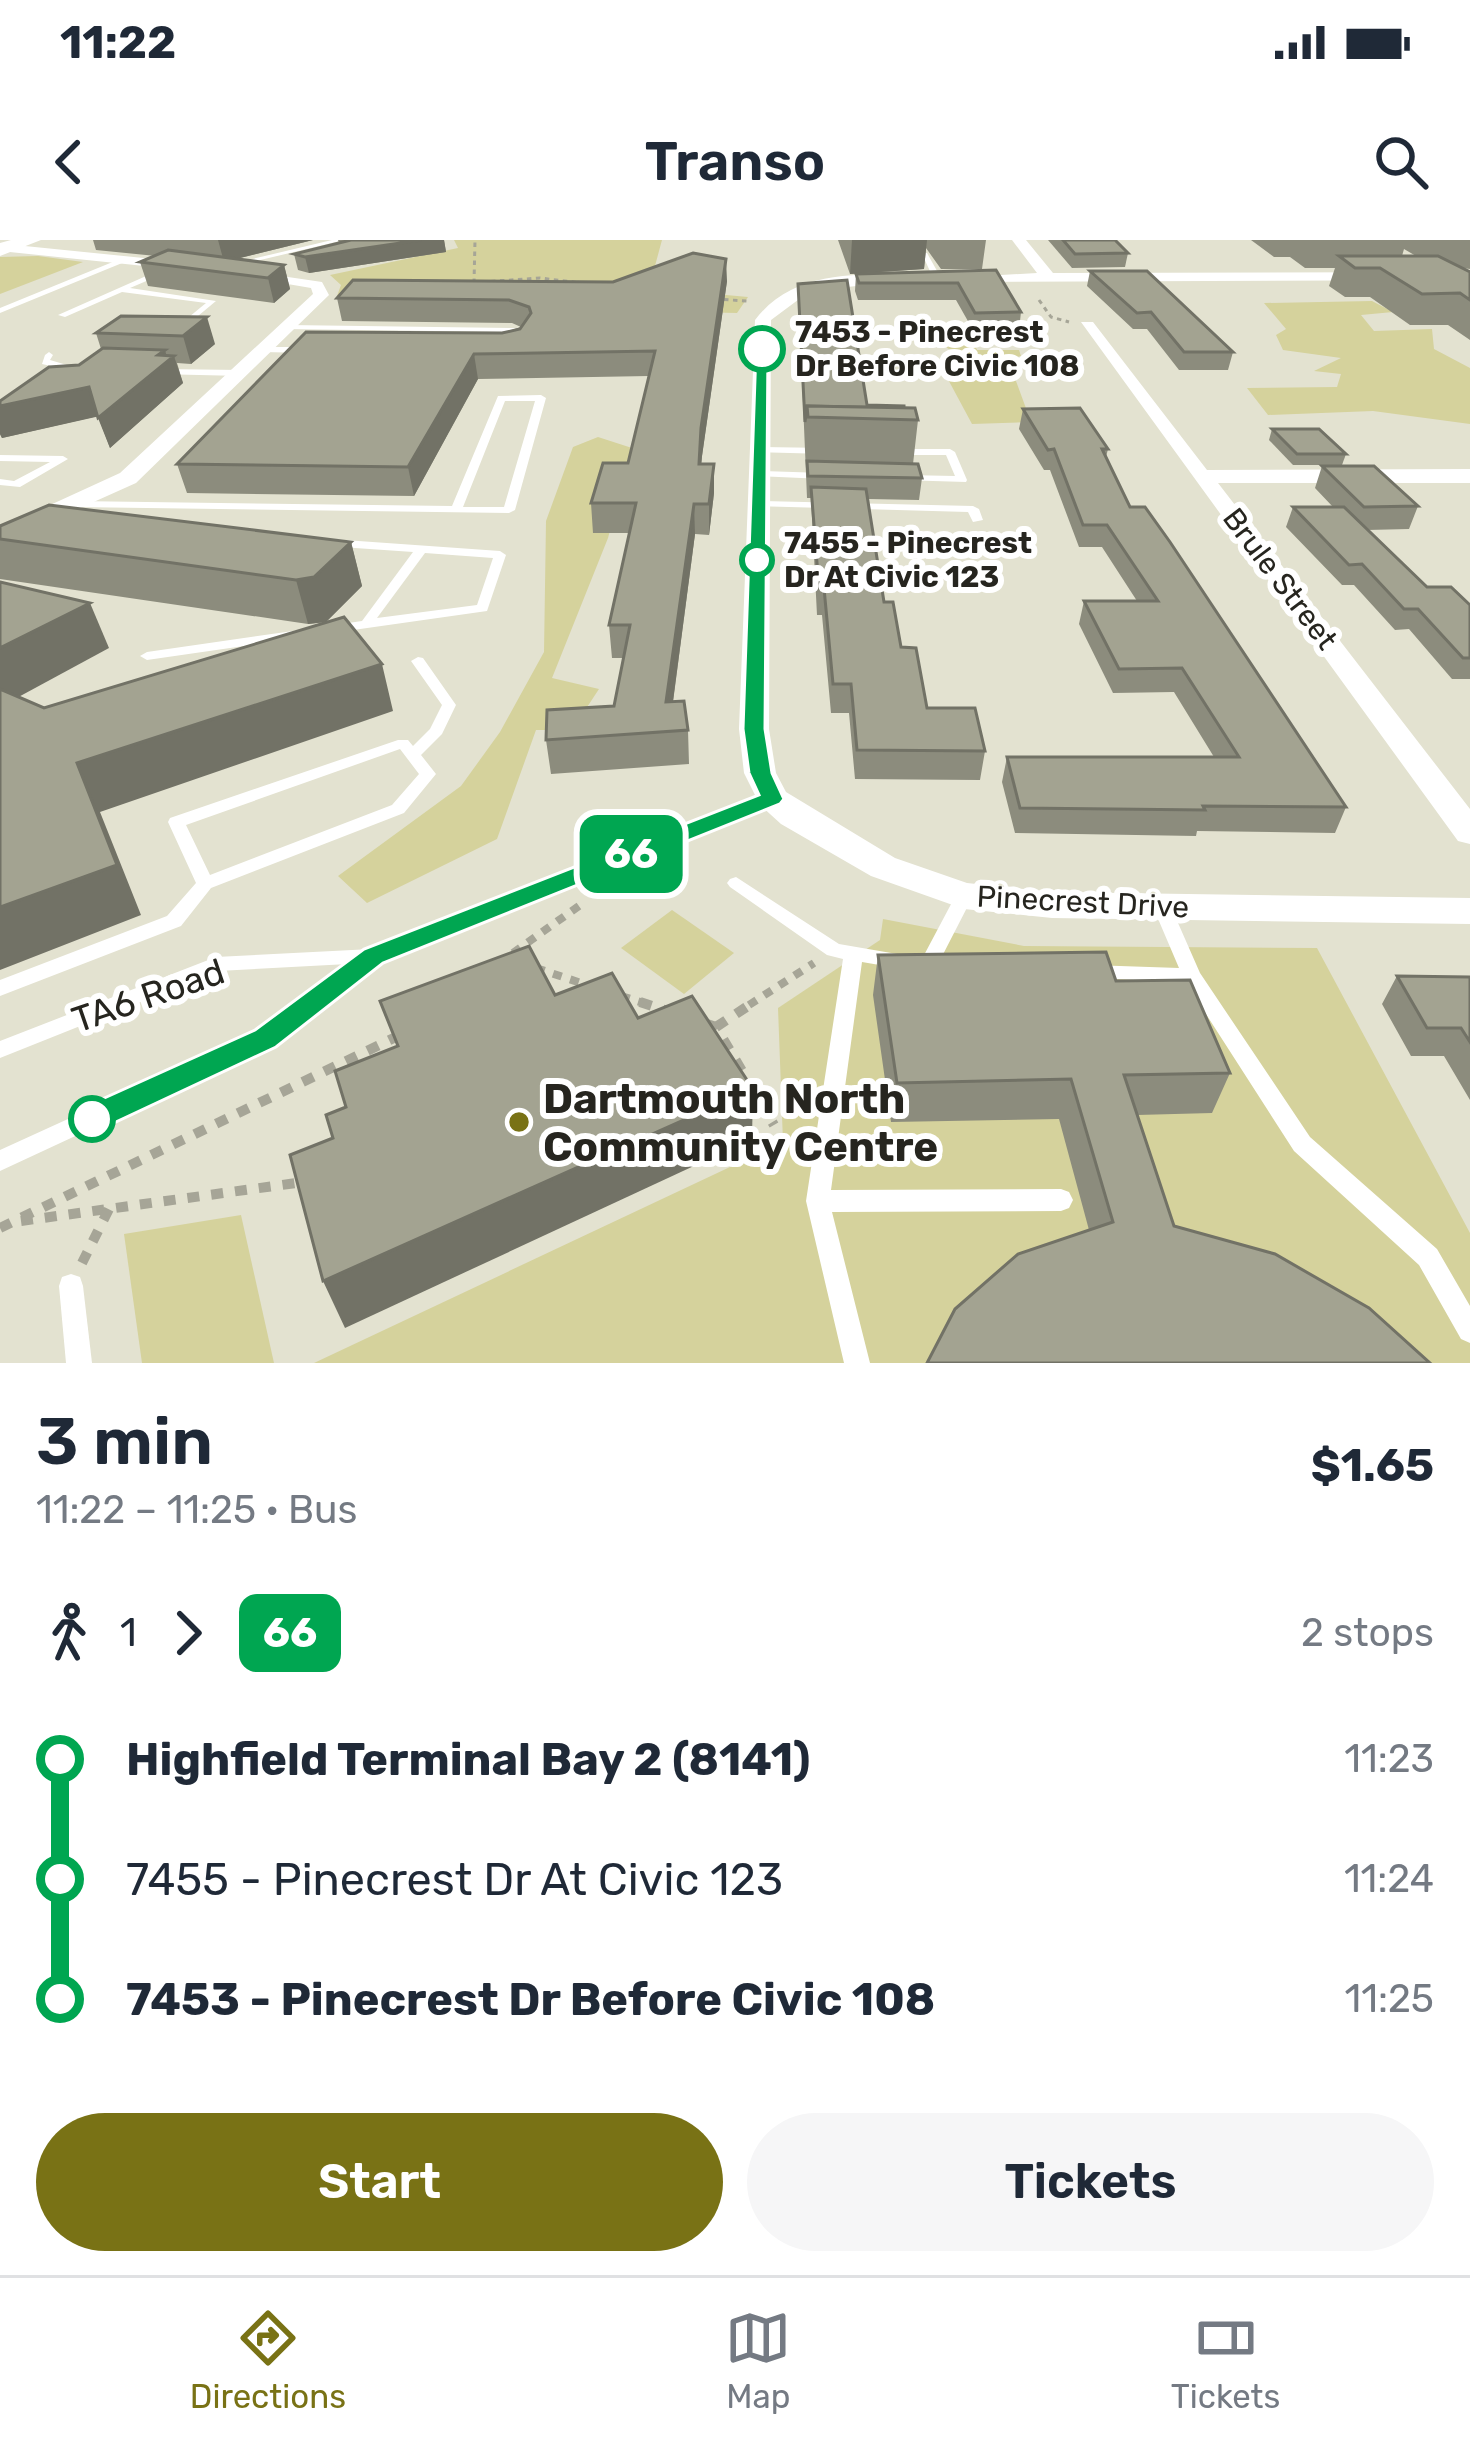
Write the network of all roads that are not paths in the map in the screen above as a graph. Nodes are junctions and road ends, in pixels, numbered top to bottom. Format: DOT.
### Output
graph roads {
  1 [pos="31,240"];
  2 [pos="341,240"];
  3 [pos="1019,240"];
  4 [pos="2,249"];
  5 [pos="343,252"];
  6 [pos="1392,253"];
  7 [pos="882,255"];
  8 [pos="303,260"];
  9 [pos="123,261"];
  10 [pos="174,266"];
  11 [pos="194,268"];
  12 [pos="215,270"];
  13 [pos="1432,276"];
  14 [pos="1470,276"];
  15 [pos="1048,277"];
  16 [pos="937,278"];
  17 [pos="119,289"];
  18 [pos="1470,299"];
  19 [pos="0,311"];
  20 [pos="62,314"];
  21 [pos="192,319"];
  22 [pos="1088,326"];
  23 [pos="288,327"];
  24 [pos="513,349"];
  25 [pos="265,350"];
  26 [pos="330,350"];
  27 [pos="49,355"];
  28 [pos="89,369"];
  29 [pos="152,371"];
  30 [pos="242,374"];
  31 [pos="759,450"];
  32 [pos="854,451"];
  33 [pos="878,452"];
  34 [pos="0,458"];
  35 [pos="759,474"];
  36 [pos="850,476"];
  37 [pos="1470,476"];
  38 [pos="1203,477"];
  39 [pos="895,478"];
  40 [pos="962,480"];
  41 [pos="0,482"];
  42 [pos="759,504"];
  43 [pos="456,510"];
  44 [pos="70,513"];
  45 [pos="0,537"];
  46 [pos="302,541"];
  47 [pos="422,549"];
  48 [pos="366,624"];
  49 [pos="147,656"];
  50 [pos="418,661"];
  51 [pos="413,754"];
  52 [pos="772,799"];
  53 [pos="1470,833"];
  54 [pos="205,884"];
  55 [pos="736,884"];
  56 [pos="964,896"];
  57 [pos="1162,907"];
  58 [pos="1470,911"];
  59 [pos="843,953"];
  60 [pos="373,956"];
  61 [pos="928,965"];
  62 [pos="950,966"];
  63 [pos="1060,970"];
  64 [pos="1192,976"];
  65 [pos="0,988"];
  66 [pos="0,1050"];
  67 [pos="0,1161"];
  68 [pos="1061,1200"];
  69 [pos="818,1201"];
  70 [pos="71,1286"];
  71 [pos="1470,1330"];
  72 [pos="79,1363"];
  73 [pos="856,1363"];
  1 -- 4 [label="street"];
  2 -- 12 [label="lane"];
  3 -- 15 [label="street"];
  4 -- 9 [label="street"];
  5 -- 8 [label="lane"];
  6 -- 13 [label="street"];
  7 -- 16 [label="lane"];
  9 -- 10 [label="street"];
  9 -- 19 [label="lane"];
  10 -- 11 [label="street"];
  10 -- 17 [label="lane"];
  12 -- 23 [label="street"];
  13 -- 14 [label="street"];
  13 -- 15 [label="street"];
  13 -- 18 [label="street"];
  15 -- 16 [label="street"];
  16 -- 31 [label="street"];
  17 -- 20 [label="lane"];
  17 -- 21 [label="lane"];
  22 -- 38 [label="street, Brule Street"];
  23 -- 24 [label="lane"];
  23 -- 25 [label="street"];
  25 -- 26 [label="lane"];
  25 -- 30 [label="street"];
  27 -- 28 [label="lane"];
  29 -- 30 [label="lane"];
  30 -- 44 [label="street"];
  31 -- 32 [label="lane"];
  31 -- 35 [label="street"];
  33 -- 40 [label="lane"];
  34 -- 41 [label="lane"];
  35 -- 36 [label="lane"];
  35 -- 42 [label="street"];
  37 -- 38 [label="street"];
  38 -- 53 [label="street, Brule Street"];
  39 -- 40 [label="lane"];
  40 -- 42 [label="lane"];
  42 -- 52 [label="street"];
  43 -- 43 [label="lane"];
  43 -- 44 [label="lane"];
  44 -- 45 [label="street"];
  46 -- 47 [label="lane"];
  47 -- 48 [label="lane"];
  47 -- 48 [label="lane"];
  48 -- 49 [label="lane"];
  50 -- 51 [label="lane"];
  51 -- 54 [label="lane"];
  51 -- 54 [label="lane"];
  52 -- 56 [label="street, Pinecrest Drive"];
  52 -- 60 [label="lane, TA6 Road"];
  54 -- 65 [label="lane"];
  55 -- 59 [label="lane"];
  56 -- 57 [label="street, Pinecrest Drive"];
  56 -- 61 [label="lane"];
  57 -- 58 [label="street, Pinecrest Drive"];
  57 -- 64 [label="lane"];
  59 -- 61 [label="lane"];
  59 -- 69 [label="lane"];
  60 -- 66 [label="lane, TA6 Road"];
  60 -- 67 [label="lane, TA6 Road"];
  61 -- 62 [label="lane"];
  63 -- 64 [label="lane"];
  64 -- 71 [label="lane"];
  68 -- 69 [label="lane"];
  69 -- 73 [label="lane"];
  70 -- 72 [label="lane"];
}
